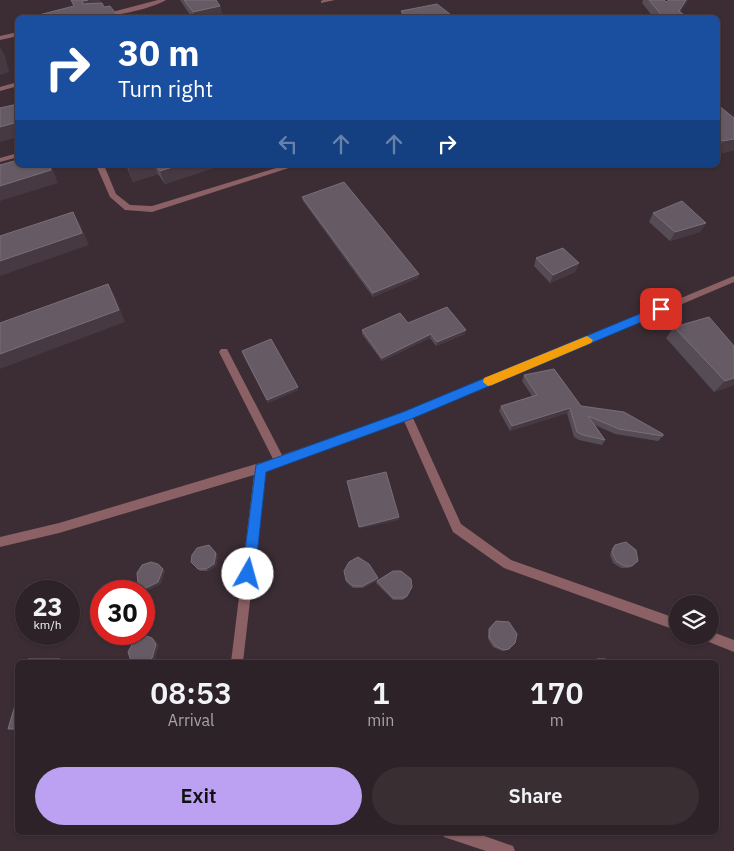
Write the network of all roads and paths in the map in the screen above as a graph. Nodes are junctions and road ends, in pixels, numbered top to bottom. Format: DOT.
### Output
graph roads {
  1 [pos="163,0"];
  2 [pos="332,0"];
  3 [pos="323,2"];
  4 [pos="105,15"];
  5 [pos="15,35"];
  6 [pos="0,38"];
  7 [pos="15,85"];
  8 [pos="0,89"];
  9 [pos="15,156"];
  10 [pos="0,160"];
  11 [pos="101,167"];
  12 [pos="287,167"];
  13 [pos="734,279"];
  14 [pos="224,352"];
  15 [pos="407,416"];
  16 [pos="280,461"];
  17 [pos="260,468"];
  18 [pos="0,542"];
  19 [pos="669,622"];
  20 [pos="719,640"];
  21 [pos="734,646"];
  22 [pos="237,660"];
  23 [pos="458,835"];
  24 [pos="508,851"];
  1 -- 4 [label="street"];
  2 -- 3 [label="street"];
  5 -- 6 [label="street"];
  7 -- 8 [label="street"];
  9 -- 10 [label="street"];
  11 -- 12 [label="street"];
  13 -- 15 [label="street"];
  14 -- 16 [label="street"];
  15 -- 16 [label="street"];
  15 -- 19 [label="street"];
  16 -- 17 [label="street"];
  17 -- 18 [label="street"];
  17 -- 22 [label="street"];
  20 -- 21 [label="street"];
  23 -- 24 [label="street"];
}
